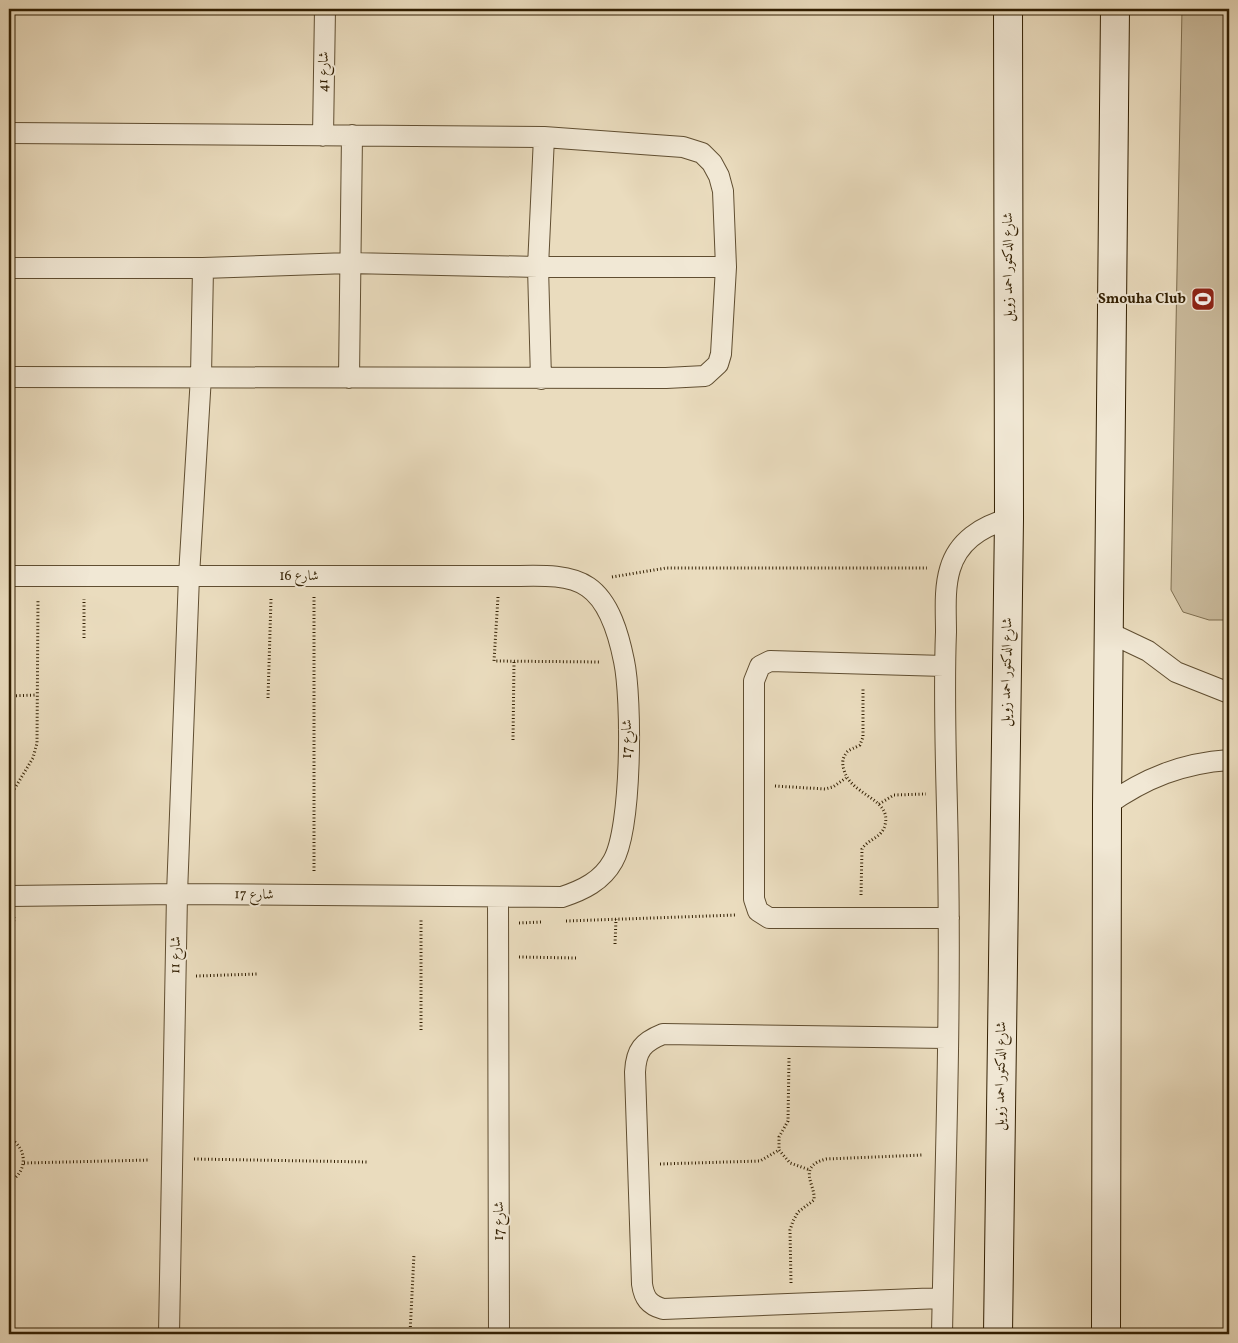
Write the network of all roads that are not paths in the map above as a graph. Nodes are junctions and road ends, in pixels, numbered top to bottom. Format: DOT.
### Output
graph roads {
  1 [pos="325,9"];
  2 [pos="1008,9"];
  3 [pos="1115,9"];
  4 [pos="9,133"];
  5 [pos="352,135"];
  6 [pos="323,136"];
  7 [pos="544,137"];
  8 [pos="349,263"];
  9 [pos="538,267"];
  10 [pos="726,267"];
  11 [pos="9,268"];
  12 [pos="203,268"];
  13 [pos="201,376"];
  14 [pos="9,377"];
  15 [pos="349,378"];
  16 [pos="541,379"];
  17 [pos="1009,519"];
  18 [pos="9,576"];
  19 [pos="189,576"];
  20 [pos="588,587"];
  21 [pos="1110,633"];
  22 [pos="944,666"];
  23 [pos="1229,693"];
  24 [pos="1229,760"];
  25 [pos="1107,805"];
  26 [pos="176,894"];
  27 [pos="12,896"];
  28 [pos="498,897"];
  29 [pos="949,918"];
  30 [pos="947,1038"];
  31 [pos="942,1298"];
  32 [pos="170,1334"];
  33 [pos="499,1334"];
  34 [pos="942,1334"];
  35 [pos="998,1334"];
  36 [pos="1106,1334"];
  1 -- 6 [label="street, شارع 41"];
  2 -- 17 [label="street, شارع الدكتور احمد زويل"];
  3 -- 21 [label="street"];
  4 -- 6 [label="street"];
  5 -- 6 [label="street"];
  5 -- 7 [label="street"];
  5 -- 8 [label="street"];
  7 -- 9 [label="street"];
  7 -- 10 [label="street"];
  8 -- 9 [label="street"];
  8 -- 12 [label="street"];
  8 -- 15 [label="street"];
  9 -- 10 [label="street"];
  9 -- 16 [label="street"];
  10 -- 16 [label="street"];
  11 -- 12 [label="street"];
  12 -- 13 [label="street, شارع 11"];
  13 -- 14 [label="street"];
  13 -- 15 [label="street"];
  13 -- 19 [label="street, شارع 11"];
  15 -- 16 [label="street"];
  17 -- 22 [label="street"];
  17 -- 35 [label="street, شارع الدكتور احمد زويل"];
  18 -- 19 [label="street, شارع 16"];
  19 -- 20 [label="street, شارع 16"];
  19 -- 26 [label="street, شارع 11"];
  20 -- 28 [label="street, شارع 17"];
  21 -- 23 [label="street"];
  21 -- 25 [label="street"];
  22 -- 29 [label="street"];
  22 -- 29 [label="street"];
  24 -- 25 [label="street"];
  25 -- 36 [label="street"];
  26 -- 27 [label="street, شارع 17"];
  26 -- 28 [label="street, شارع 17"];
  26 -- 32 [label="street, شارع 11"];
  28 -- 33 [label="street, شارع 17"];
  29 -- 30 [label="street"];
  30 -- 31 [label="street"];
  30 -- 31 [label="street"];
  31 -- 34 [label="street"];
}
